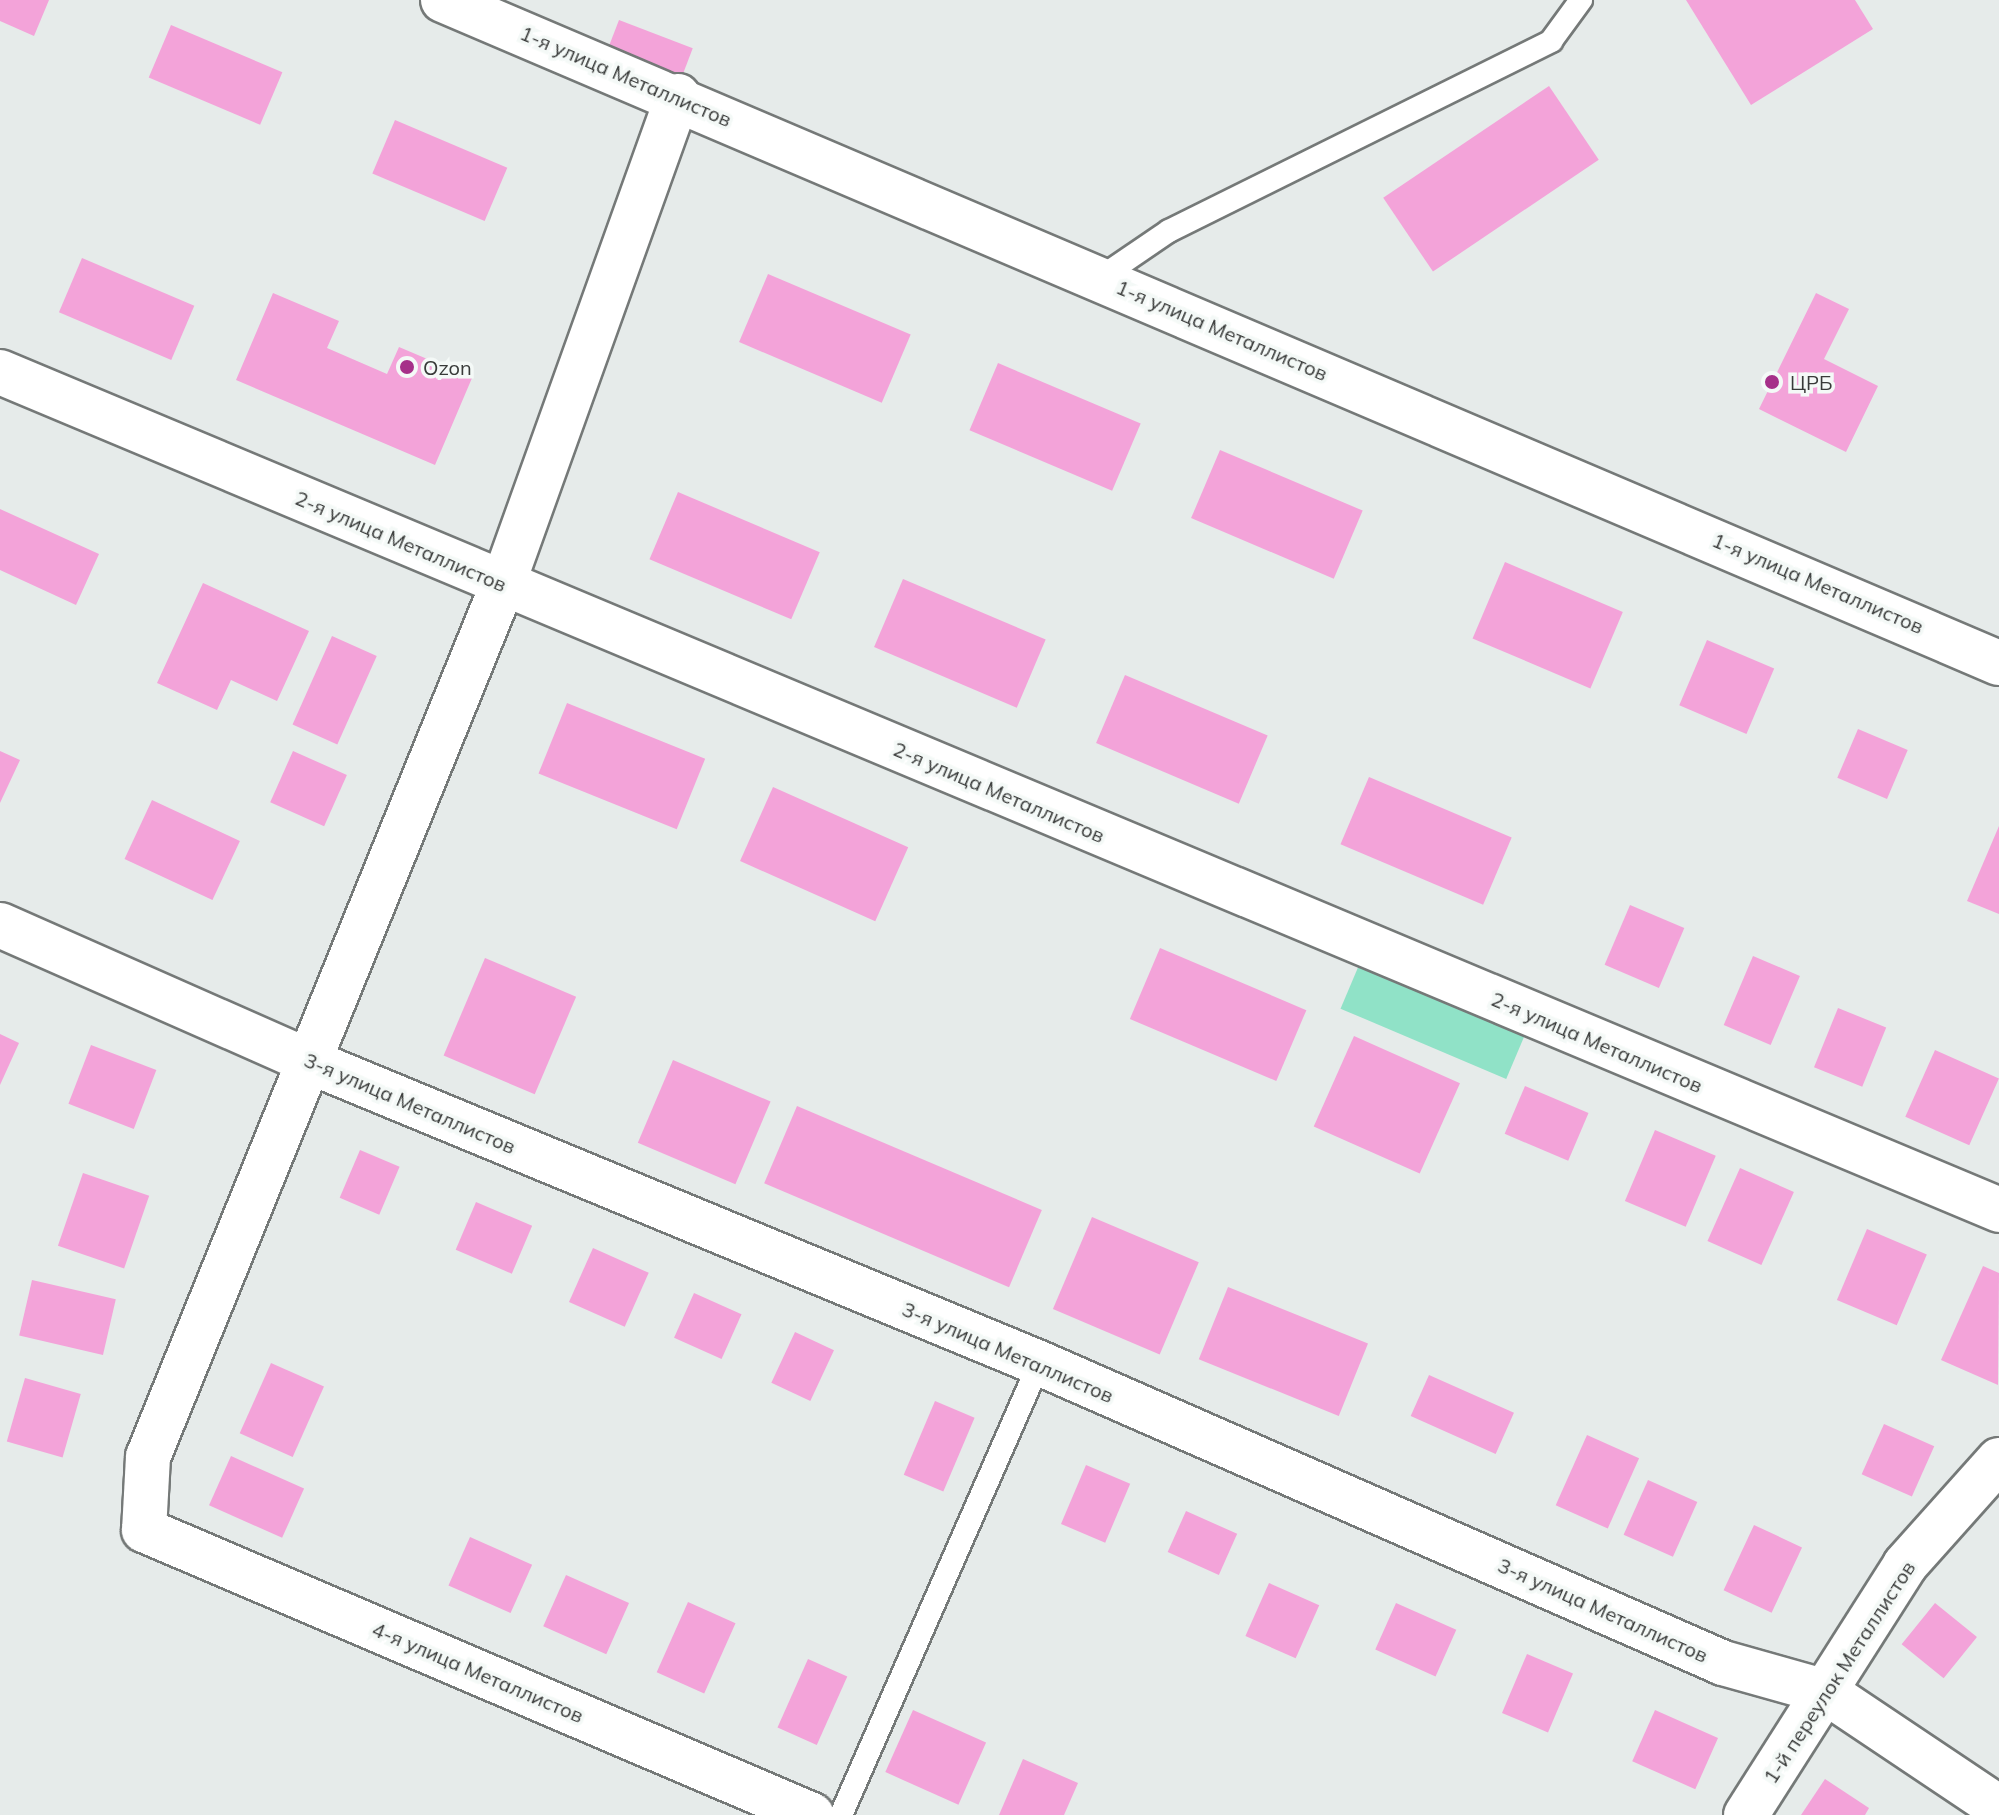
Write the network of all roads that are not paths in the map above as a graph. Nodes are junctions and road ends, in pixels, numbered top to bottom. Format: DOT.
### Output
graph roads {
  1 [pos="443,0"];
  2 [pos="1581,0"];
  3 [pos="678,96"];
  4 [pos="1100,278"];
  5 [pos="0,372"];
  6 [pos="503,584"];
  7 [pos="1999,663"];
  8 [pos="0,925"];
  9 [pos="306,1060"];
  10 [pos="1999,1210"];
  11 [pos="1039,1363"];
  12 [pos="1999,1460"];
  13 [pos="1826,1692"];
  14 [pos="1999,1808"];
  15 [pos="812,1815"];
  16 [pos="841,1815"];
  17 [pos="1746,1815"];
  1 -- 3 [label="street, 1-я улица Металлистов"];
  2 -- 4 [label="lane"];
  3 -- 4 [label="street, 1-я улица Металлистов"];
  3 -- 6 [label="street"];
  4 -- 7 [label="street, 1-я улица Металлистов"];
  5 -- 6 [label="street, 2-я улица Металлистов"];
  6 -- 9 [label="street"];
  6 -- 10 [label="street, 2-я улица Металлистов"];
  8 -- 9 [label="street, 3-я улица Металлистов"];
  9 -- 11 [label="street, 3-я улица Металлистов"];
  9 -- 15 [label="street, 4-я улица Металлистов"];
  11 -- 13 [label="street, 3-я улица Металлистов"];
  11 -- 16 [label="lane"];
  12 -- 13 [label="street, 1-й переулок Металлистов"];
  13 -- 14 [label="street, 3-я улица Металлистов"];
  13 -- 17 [label="street, 1-й переулок Металлистов"];
}
